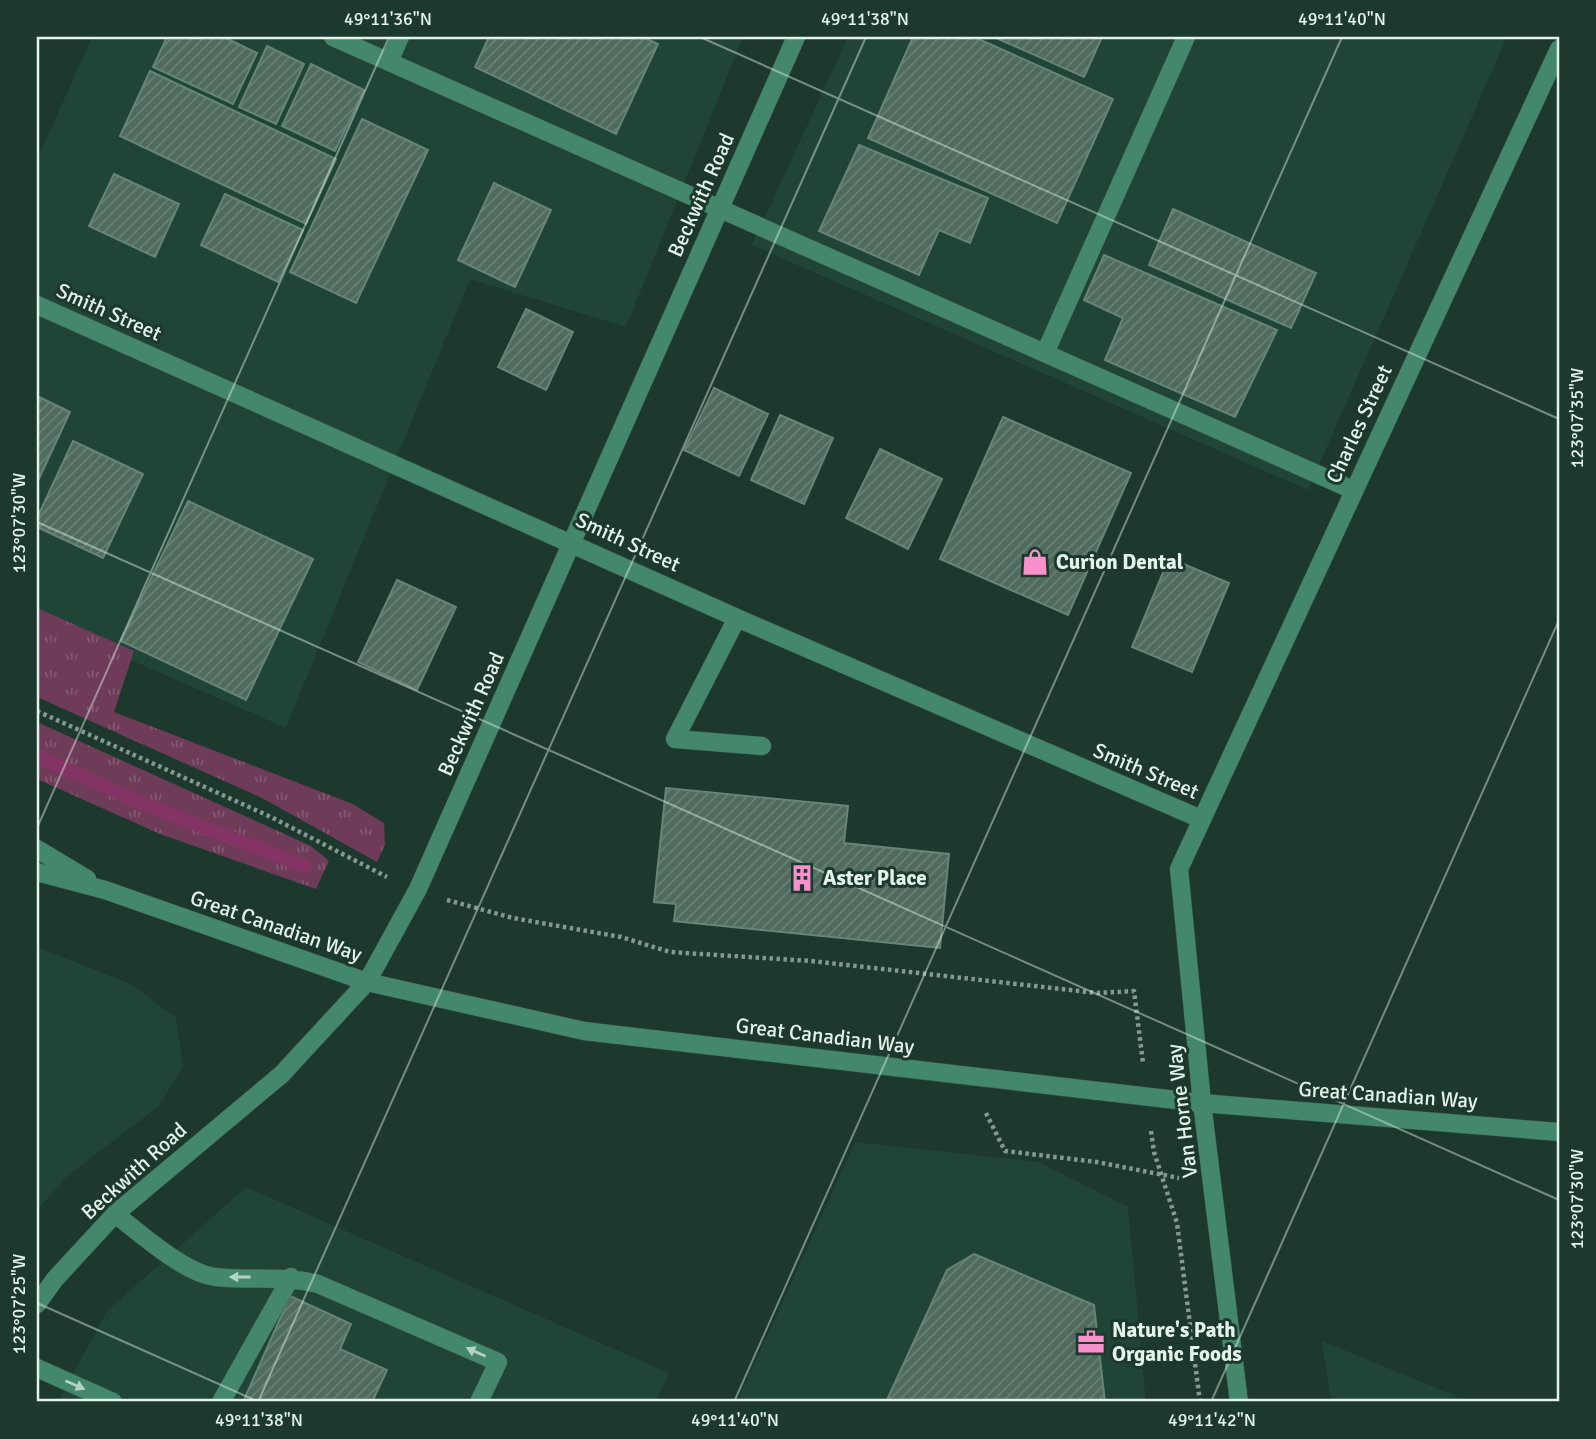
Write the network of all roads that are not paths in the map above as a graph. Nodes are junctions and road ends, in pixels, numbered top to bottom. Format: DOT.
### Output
graph roads {
  1 [pos="333,37"];
  2 [pos="400,37"];
  3 [pos="796,37"];
  4 [pos="1186,37"];
  5 [pos="1559,50"];
  6 [pos="389,62"];
  7 [pos="720,209"];
  8 [pos="37,305"];
  9 [pos="1045,353"];
  10 [pos="1353,490"];
  11 [pos="572,542"];
  12 [pos="737,618"];
  13 [pos="762,746"];
  14 [pos="1200,819"];
  15 [pos="37,849"];
  16 [pos="37,872"];
  17 [pos="105,890"];
  18 [pos="367,982"];
  19 [pos="1202,1103"];
  20 [pos="1559,1132"];
  21 [pos="115,1214"];
  22 [pos="291,1277"];
  23 [pos="37,1304"];
  24 [pos="37,1368"];
  25 [pos="113,1402"];
  26 [pos="220,1402"];
  27 [pos="479,1402"];
  28 [pos="1239,1402"];
  1 -- 6 [label="street"];
  2 -- 6 [label="street"];
  3 -- 7 [label="street, Beckwith Road"];
  4 -- 9 [label="street"];
  5 -- 10 [label="street, Charles Street"];
  6 -- 7 [label="street"];
  7 -- 9 [label="street"];
  7 -- 11 [label="street, Beckwith Road"];
  8 -- 11 [label="street, Smith Street"];
  9 -- 10 [label="street"];
  10 -- 14 [label="street, Charles Street"];
  11 -- 12 [label="street, Smith Street"];
  11 -- 18 [label="street, Beckwith Road"];
  12 -- 13 [label="street"];
  12 -- 14 [label="street, Smith Street"];
  14 -- 19 [label="street, Van Horne Way"];
  15 -- 17 [label="street, Great Canadian Way"];
  16 -- 17 [label="street, Great Canadian Way"];
  17 -- 18 [label="street, Great Canadian Way"];
  18 -- 19 [label="street, Great Canadian Way"];
  18 -- 21 [label="street, Beckwith Road"];
  19 -- 20 [label="street, Great Canadian Way"];
  19 -- 28 [label="street, Van Horne Way"];
  22 -- 21 [label="street, one-way"];
  21 -- 23 [label="street, Beckwith Road"];
  22 -- 26 [label="street"];
  27 -- 22 [label="street, one-way"];
  24 -- 25 [label="street, one-way"];
}
